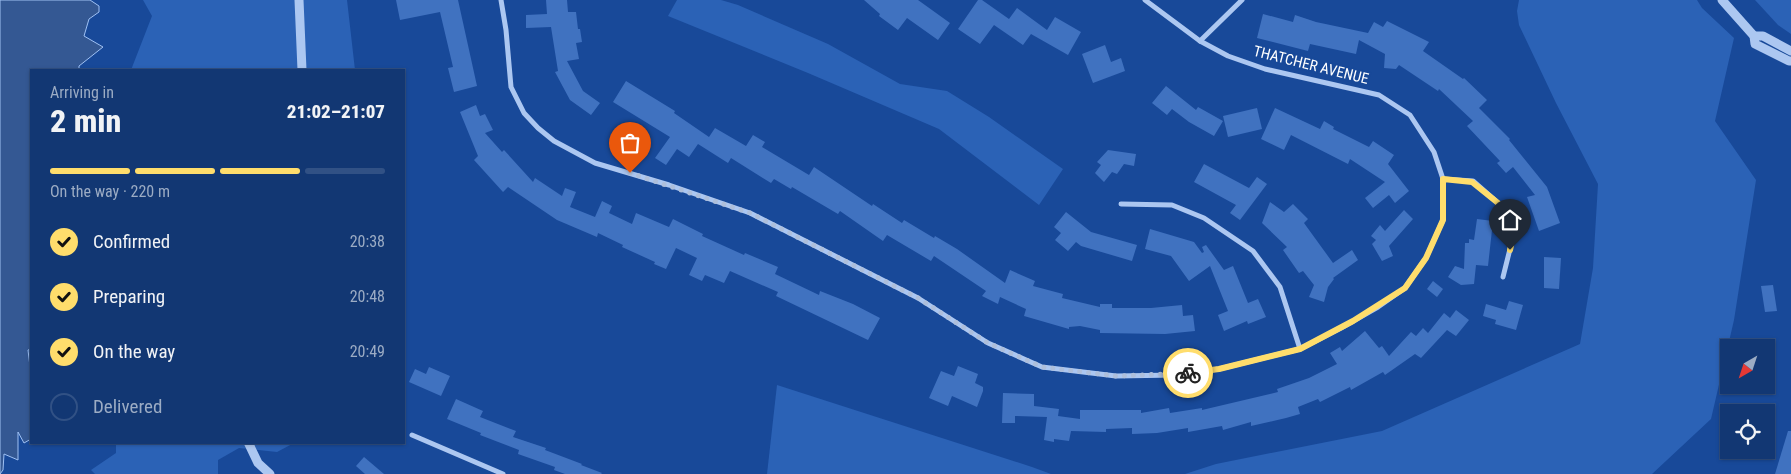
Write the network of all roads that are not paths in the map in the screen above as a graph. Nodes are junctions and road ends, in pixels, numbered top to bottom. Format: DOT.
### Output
graph roads {
  1 [pos="299,0"];
  2 [pos="501,0"];
  3 [pos="1145,0"];
  4 [pos="1242,0"];
  5 [pos="1722,0"];
  6 [pos="1754,36"];
  7 [pos="1200,41"];
  8 [pos="1791,51"];
  9 [pos="1791,61"];
  10 [pos="302,69"];
  11 [pos="1443,179"];
  12 [pos="1121,204"];
  13 [pos="1503,277"];
  14 [pos="1300,349"];
  15 [pos="412,435"];
  16 [pos="249,444"];
  17 [pos="270,474"];
  18 [pos="503,474"];
  1 -- 10 [label="street"];
  2 -- 14 [label="street, THATCHER AVENUE"];
  3 -- 7 [label="street, THATCHER AVENUE"];
  4 -- 7 [label="street"];
  5 -- 6 [label="street"];
  6 -- 8 [label="street"];
  6 -- 9 [label="street"];
  7 -- 11 [label="street, THATCHER AVENUE"];
  11 -- 13 [label="street"];
  11 -- 14 [label="street, THATCHER AVENUE"];
  12 -- 14 [label="street"];
  15 -- 18 [label="street"];
  16 -- 17 [label="street"];
}
